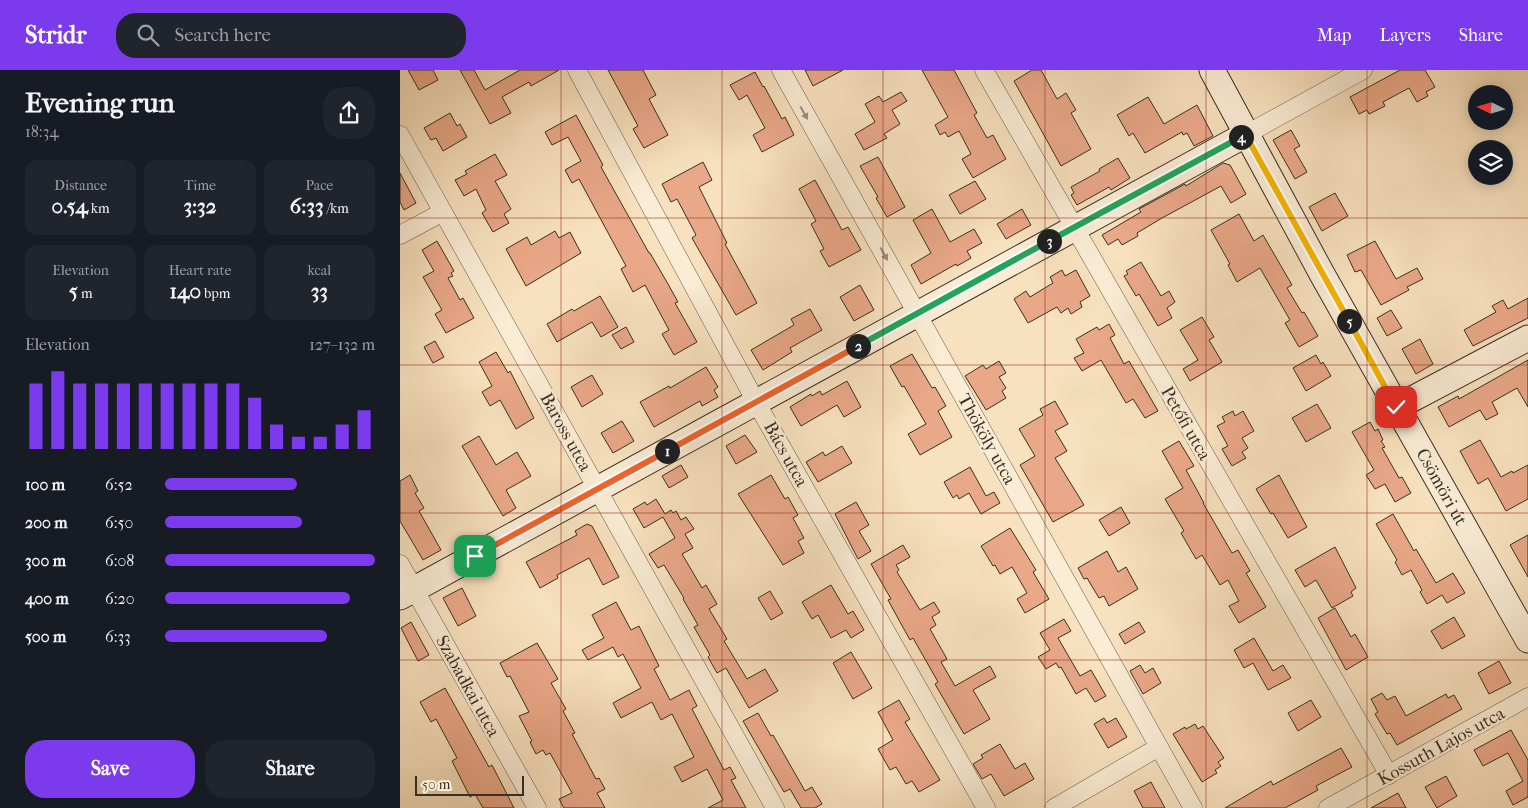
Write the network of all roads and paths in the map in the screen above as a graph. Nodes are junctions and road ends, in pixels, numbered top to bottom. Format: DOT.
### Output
graph roads {
  1 [pos="577,70"];
  2 [pos="780,70"];
  3 [pos="984,70"];
  4 [pos="1212,70"];
  5 [pos="1364,70"];
  6 [pos="400,134"];
  7 [pos="1245,134"];
  8 [pos="443,212"];
  9 [pos="1073,227"];
  10 [pos="400,235"];
  11 [pos="916,314"];
  12 [pos="1528,338"];
  13 [pos="756,402"];
  14 [pos="1396,407"];
  15 [pos="598,489"];
  16 [pos="400,564"];
  17 [pos="407,593"];
  18 [pos="1528,640"];
  19 [pos="1528,698"];
  20 [pos="1159,747"];
  21 [pos="1389,775"];
  22 [pos="537,808"];
  23 [pos="775,808"];
  24 [pos="986,808"];
  25 [pos="1054,808"];
  26 [pos="1193,808"];
  27 [pos="1328,808"];
  1 -- 13 [label="street, Bács utca"];
  2 -- 11 [label="street, Thököly utca, one-way"];
  3 -- 9 [label="street, Petőfi utca"];
  4 -- 7 [label="street, Csömöri út"];
  5 -- 7 [label="street"];
  6 -- 8 [label="street, Baross utca"];
  7 -- 9 [label="street"];
  7 -- 14 [label="street, Csömöri út"];
  8 -- 10 [label="street"];
  8 -- 15 [label="street, Baross utca"];
  9 -- 11 [label="street"];
  9 -- 21 [label="street, Petőfi utca"];
  11 -- 13 [label="street"];
  11 -- 20 [label="street, Thököly utca"];
  12 -- 14 [label="street"];
  13 -- 15 [label="street"];
  13 -- 24 [label="street, Bács utca"];
  14 -- 18 [label="street, Csömöri út"];
  15 -- 17 [label="street"];
  15 -- 23 [label="street, Baross utca"];
  16 -- 17 [label="street, Szabadkai utca"];
  17 -- 22 [label="street, Szabadkai utca"];
  19 -- 21 [label="street, Kossuth Lajos utca"];
  20 -- 25 [label="street"];
  20 -- 26 [label="street, Thököly utca"];
  21 -- 27 [label="street, Kossuth Lajos utca"];
}
